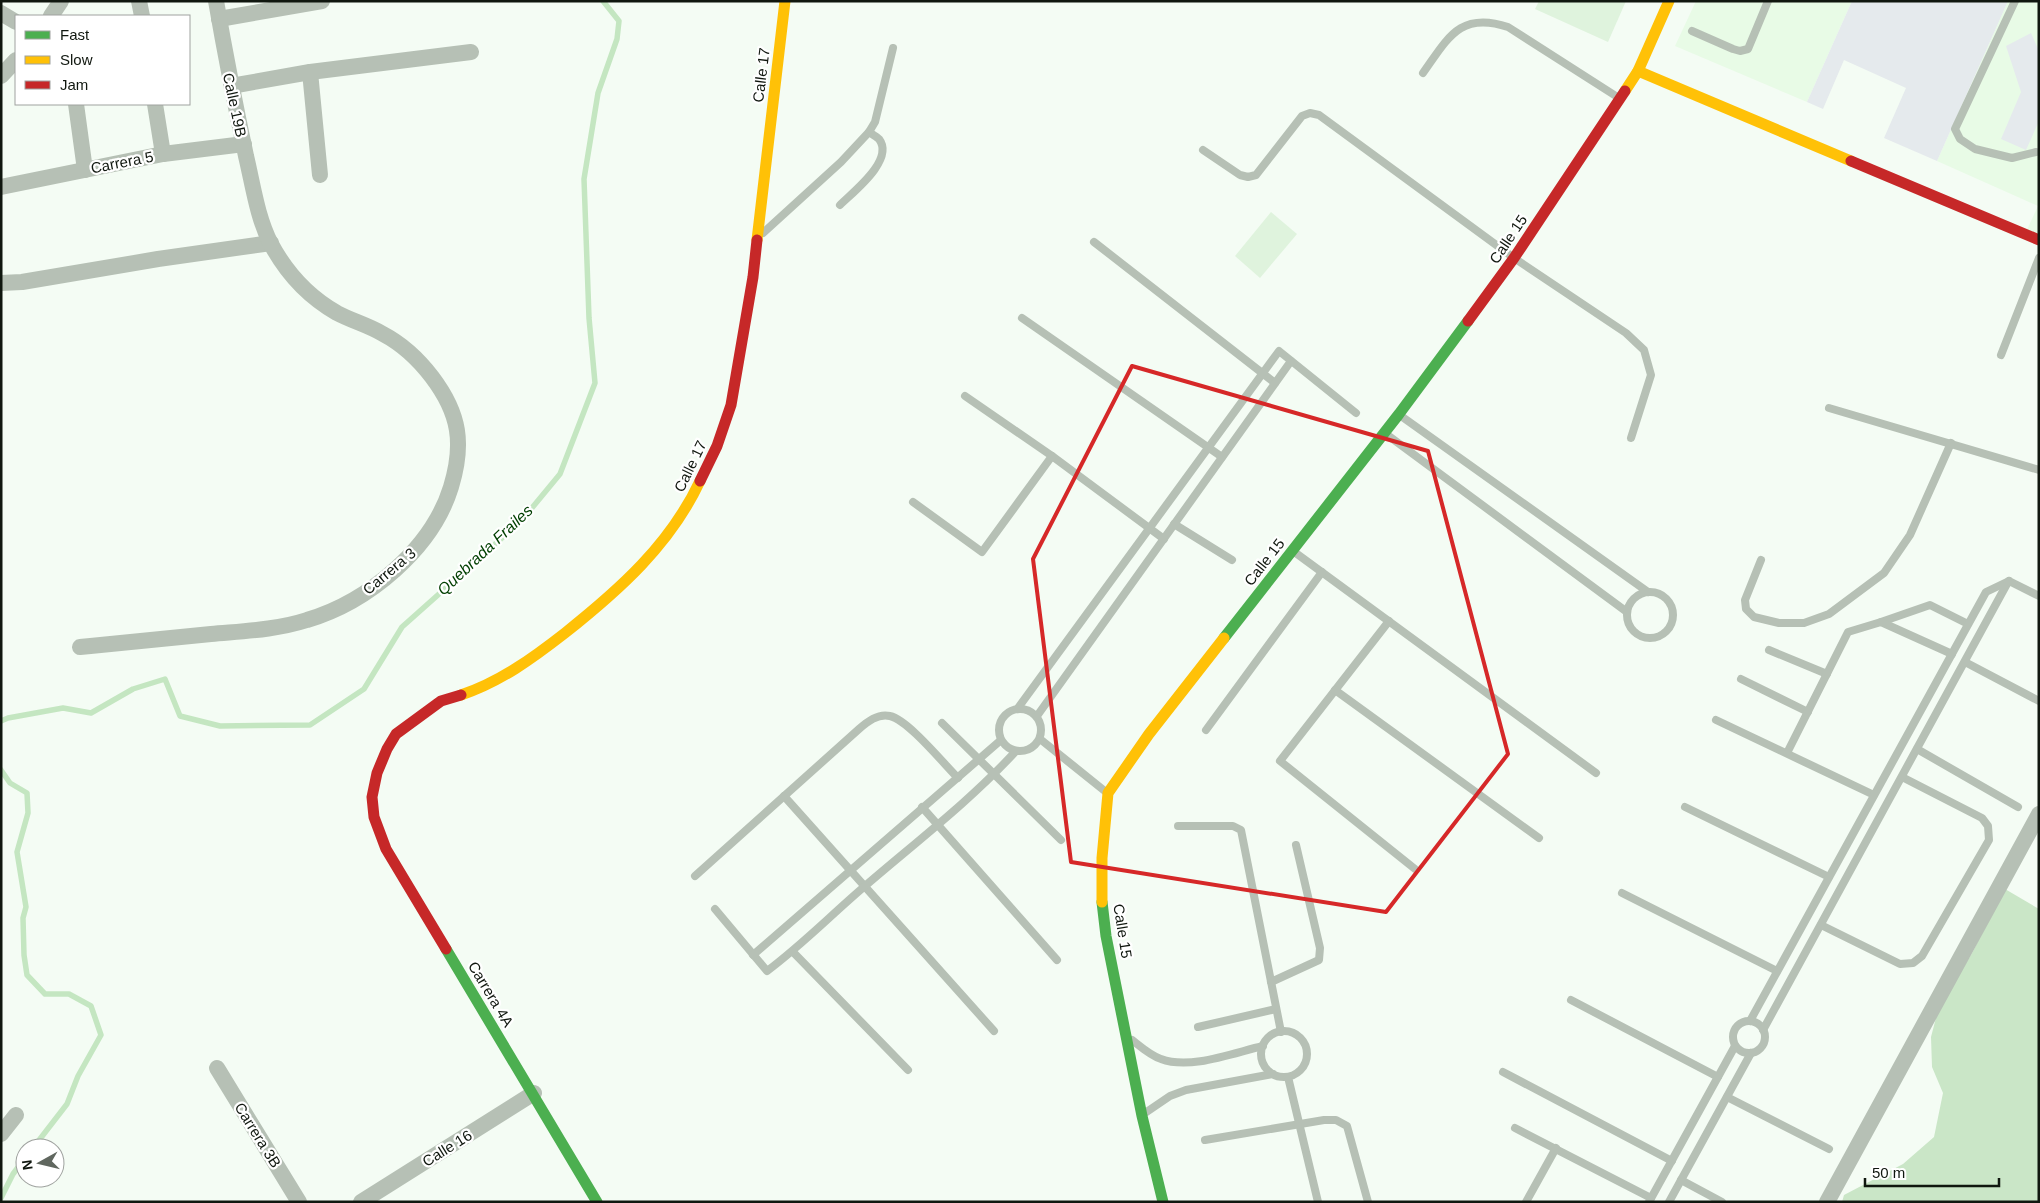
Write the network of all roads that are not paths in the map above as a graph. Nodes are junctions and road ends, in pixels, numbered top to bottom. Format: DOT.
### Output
graph roads {
  1 [pos="139,1"];
  2 [pos="216,1"];
  3 [pos="322,1"];
  4 [pos="785,1"];
  5 [pos="1669,1"];
  6 [pos="2016,1"];
  7 [pos="1766,2"];
  8 [pos="1,13"];
  9 [pos="142,15"];
  10 [pos="219,19"];
  11 [pos="15,21"];
  12 [pos="1692,31"];
  13 [pos="893,48"];
  14 [pos="471,52"];
  15 [pos="15,61"];
  16 [pos="1638,71"];
  17 [pos="310,72"];
  18 [pos="1424,73"];
  19 [pos="1,76"];
  20 [pos="231,86"];
  21 [pos="1619,98"];
  22 [pos="76,105"];
  23 [pos="155,105"];
  24 [pos="869,132"];
  25 [pos="244,144"];
  26 [pos="1203,150"];
  27 [pos="2036,152"];
  28 [pos="163,154"];
  29 [pos="85,170"];
  30 [pos="320,175"];
  31 [pos="1,187"];
  32 [pos="840,204"];
  33 [pos="258,208"];
  34 [pos="758,238"];
  35 [pos="2039,240"];
  36 [pos="1094,242"];
  37 [pos="271,243"];
  38 [pos="1514,258"];
  39 [pos="2039,258"];
  40 [pos="1,283"];
  41 [pos="1022,318"];
  42 [pos="2001,355"];
  43 [pos="1291,361"];
  44 [pos="1263,374"];
  45 [pos="1275,383"];
  46 [pos="965,396"];
  47 [pos="1829,408"];
  48 [pos="1356,413"];
  49 [pos="1399,414"];
  50 [pos="1384,433"];
  51 [pos="1631,438"];
  52 [pos="1950,442"];
  53 [pos="1209,447"];
  54 [pos="1052,456"];
  55 [pos="1222,457"];
  56 [pos="2039,470"];
  57 [pos="913,502"];
  58 [pos="1174,524"];
  59 [pos="1150,528"];
  60 [pos="1164,539"];
  61 [pos="1292,551"];
  62 [pos="1232,560"];
  63 [pos="1761,560"];
  64 [pos="1322,572"];
  65 [pos="2009,581"];
  66 [pos="1648,592"];
  67 [pos="2039,596"];
  68 [pos="1627,612"];
  69 [pos="1389,621"];
  70 [pos="1881,622"];
  71 [pos="1968,624"];
  72 [pos="80,647"];
  73 [pos="1769,650"];
  74 [pos="1952,654"];
  75 [pos="1965,662"];
  76 [pos="1827,674"];
  77 [pos="1741,679"];
  78 [pos="1336,690"];
  79 [pos="2039,701"];
  80 [pos="1018,708"];
  81 [pos="1808,712"];
  82 [pos="1037,716"];
  83 [pos="1716,720"];
  84 [pos="942,723"];
  85 [pos="1206,730"];
  86 [pos="1040,739"];
  87 [pos="1001,740"];
  88 [pos="1917,749"];
  89 [pos="1016,751"];
  90 [pos="1787,754"];
  91 [pos="978,760"];
  92 [pos="1596,773"];
  93 [pos="994,774"];
  94 [pos="1902,777"];
  95 [pos="958,778"];
  96 [pos="1108,793"];
  97 [pos="1874,795"];
  98 [pos="784,796"];
  99 [pos="372,798"];
  100 [pos="1685,807"];
  101 [pos="2018,807"];
  102 [pos="922,808"];
  103 [pos="2039,814"];
  104 [pos="938,826"];
  105 [pos="1178,826"];
  106 [pos="1539,838"];
  107 [pos="1061,840"];
  108 [pos="1296,845"];
  109 [pos="1415,869"];
  110 [pos="850,870"];
  111 [pos="695,876"];
  112 [pos="1829,877"];
  113 [pos="865,886"];
  114 [pos="1622,893"];
  115 [pos="715,909"];
  116 [pos="1821,925"];
  117 [pos="793,952"];
  118 [pos="753,955"];
  119 [pos="1058,960"];
  120 [pos="1777,971"];
  121 [pos="1271,982"];
  122 [pos="1571,1000"];
  123 [pos="1276,1009"];
  124 [pos="1750,1021"];
  125 [pos="1198,1027"];
  126 [pos="994,1030"];
  127 [pos="1763,1030"];
  128 [pos="1281,1032"];
  129 [pos="1126,1036"];
  130 [pos="1263,1046"];
  131 [pos="1735,1046"];
  132 [pos="1750,1053"];
  133 [pos="217,1068"];
  134 [pos="908,1070"];
  135 [pos="1503,1072"];
  136 [pos="1273,1074"];
  137 [pos="1288,1077"];
  138 [pos="1718,1077"];
  139 [pos="534,1094"];
  140 [pos="1726,1097"];
  141 [pos="16,1115"];
  142 [pos="1142,1116"];
  143 [pos="1299,1125"];
  144 [pos="1515,1128"];
  145 [pos="1,1134"];
  146 [pos="1205,1140"];
  147 [pos="1556,1148"];
  148 [pos="1829,1149"];
  149 [pos="1672,1161"];
  150 [pos="1681,1180"];
  151 [pos="1650,1200"];
  152 [pos="299,1202"];
  153 [pos="361,1202"];
  154 [pos="597,1202"];
  155 [pos="1162,1202"];
  156 [pos="1318,1202"];
  157 [pos="1368,1202"];
  158 [pos="1526,1202"];
  159 [pos="1669,1202"];
  160 [pos="1722,1202"];
  161 [pos="1827,1202"];
  1 -- 9 [label="street"];
  2 -- 10 [label="street, Calle 19B"];
  3 -- 10 [label="street"];
  4 -- 34 [label="street, Calle 17"];
  5 -- 16 [label="street, Calle 15"];
  6 -- 27 [label="lane"];
  7 -- 12 [label="lane"];
  8 -- 11 [label="street"];
  10 -- 20 [label="street, Calle 19B"];
  13 -- 24 [label="lane"];
  14 -- 17 [label="street"];
  15 -- 19 [label="street"];
  16 -- 21 [label="street, Calle 15"];
  16 -- 35 [label="street"];
  17 -- 20 [label="street"];
  17 -- 30 [label="street"];
  18 -- 21 [label="lane"];
  20 -- 25 [label="street, Calle 19B"];
  21 -- 38 [label="street, Calle 15"];
  22 -- 29 [label="street"];
  23 -- 28 [label="street"];
  24 -- 32 [label="lane"];
  24 -- 34 [label="lane"];
  25 -- 28 [label="street, Carrera 5"];
  25 -- 33 [label="street, Calle 19B"];
  26 -- 38 [label="lane"];
  28 -- 29 [label="street, Carrera 5"];
  29 -- 31 [label="street, Carrera 5"];
  33 -- 37 [label="street, Carrera 3"];
  34 -- 99 [label="street, Calle 17"];
  36 -- 44 [label="lane"];
  37 -- 40 [label="street"];
  37 -- 72 [label="street, Carrera 3"];
  38 -- 49 [label="street, Calle 15"];
  38 -- 51 [label="lane"];
  39 -- 42 [label="lane"];
  41 -- 53 [label="lane"];
  43 -- 44 [label="lane"];
  43 -- 45 [label="lane"];
  43 -- 48 [label="lane"];
  44 -- 45 [label="lane"];
  44 -- 53 [label="lane"];
  45 -- 55 [label="lane"];
  46 -- 54 [label="lane"];
  47 -- 52 [label="lane"];
  49 -- 50 [label="street, Calle 15"];
  49 -- 66 [label="lane"];
  50 -- 61 [label="street, Calle 15"];
  50 -- 68 [label="lane"];
  52 -- 56 [label="lane"];
  52 -- 63 [label="lane"];
  53 -- 55 [label="lane"];
  53 -- 59 [label="lane"];
  54 -- 57 [label="lane"];
  54 -- 59 [label="lane"];
  55 -- 58 [label="lane"];
  58 -- 60 [label="lane"];
  58 -- 62 [label="lane"];
  59 -- 60 [label="lane"];
  59 -- 80 [label="lane"];
  60 -- 82 [label="lane"];
  61 -- 64 [label="lane"];
  61 -- 96 [label="street, Calle 15"];
  64 -- 69 [label="lane"];
  64 -- 85 [label="lane"];
  65 -- 67 [label="lane"];
  65 -- 71 [label="lane"];
  65 -- 75 [label="lane"];
  66 -- 68 [label="lane"];
  66 -- 68 [label="lane"];
  69 -- 78 [label="lane"];
  69 -- 92 [label="lane"];
  70 -- 71 [label="lane"];
  70 -- 74 [label="lane"];
  70 -- 76 [label="lane"];
  71 -- 74 [label="lane"];
  73 -- 76 [label="lane"];
  74 -- 97 [label="lane"];
  75 -- 79 [label="lane"];
  75 -- 88 [label="lane"];
  76 -- 81 [label="lane"];
  77 -- 81 [label="lane"];
  78 -- 106 [label="lane"];
  78 -- 109 [label="lane"];
  80 -- 82 [label="lane"];
  80 -- 87 [label="lane"];
  81 -- 90 [label="lane"];
  82 -- 86 [label="lane"];
  83 -- 90 [label="lane"];
  84 -- 91 [label="lane"];
  86 -- 89 [label="lane"];
  86 -- 96 [label="lane"];
  87 -- 89 [label="lane"];
  87 -- 91 [label="lane"];
  88 -- 94 [label="lane"];
  88 -- 101 [label="lane"];
  89 -- 93 [label="lane"];
  90 -- 97 [label="lane"];
  91 -- 93 [label="lane"];
  91 -- 95 [label="lane"];
  93 -- 104 [label="lane"];
  93 -- 107 [label="lane"];
  94 -- 116 [label="lane"];
  94 -- 116 [label="lane"];
  95 -- 98 [label="lane"];
  95 -- 102 [label="lane"];
  96 -- 129 [label="street, Calle 15"];
  97 -- 112 [label="lane"];
  98 -- 110 [label="lane"];
  98 -- 111 [label="lane"];
  99 -- 139 [label="street, Carrera 4A"];
  100 -- 112 [label="lane"];
  102 -- 104 [label="lane"];
  102 -- 110 [label="lane"];
  103 -- 161 [label="street"];
  104 -- 113 [label="lane"];
  104 -- 119 [label="lane"];
  105 -- 121 [label="lane"];
  108 -- 121 [label="lane"];
  110 -- 113 [label="lane"];
  110 -- 118 [label="lane"];
  112 -- 120 [label="lane"];
  113 -- 117 [label="lane"];
  113 -- 126 [label="lane"];
  114 -- 120 [label="lane"];
  115 -- 118 [label="lane"];
  116 -- 127 [label="lane"];
  117 -- 118 [label="lane"];
  117 -- 134 [label="lane"];
  120 -- 124 [label="lane"];
  121 -- 123 [label="lane"];
  122 -- 138 [label="lane"];
  123 -- 125 [label="lane"];
  123 -- 128 [label="lane"];
  124 -- 127 [label="lane"];
  124 -- 131 [label="lane"];
  127 -- 132 [label="lane"];
  128 -- 130 [label="lane"];
  128 -- 137 [label="lane"];
  129 -- 130 [label="lane"];
  129 -- 142 [label="street, Calle 15"];
  130 -- 136 [label="lane"];
  131 -- 132 [label="lane"];
  131 -- 138 [label="lane"];
  132 -- 140 [label="lane"];
  133 -- 152 [label="street, Carrera 3B"];
  135 -- 149 [label="lane"];
  136 -- 137 [label="lane"];
  136 -- 142 [label="lane"];
  137 -- 143 [label="lane"];
  138 -- 149 [label="lane"];
  139 -- 153 [label="street, Calle 16"];
  139 -- 154 [label="street, Carrera 4A"];
  140 -- 148 [label="lane"];
  140 -- 150 [label="lane"];
  141 -- 145 [label="street"];
  142 -- 155 [label="street, Calle 15"];
  143 -- 146 [label="lane"];
  143 -- 156 [label="lane"];
  143 -- 157 [label="lane"];
  144 -- 147 [label="lane"];
  147 -- 151 [label="lane"];
  147 -- 158 [label="lane"];
  149 -- 151 [label="lane"];
  150 -- 159 [label="lane"];
  150 -- 160 [label="lane"];
}
